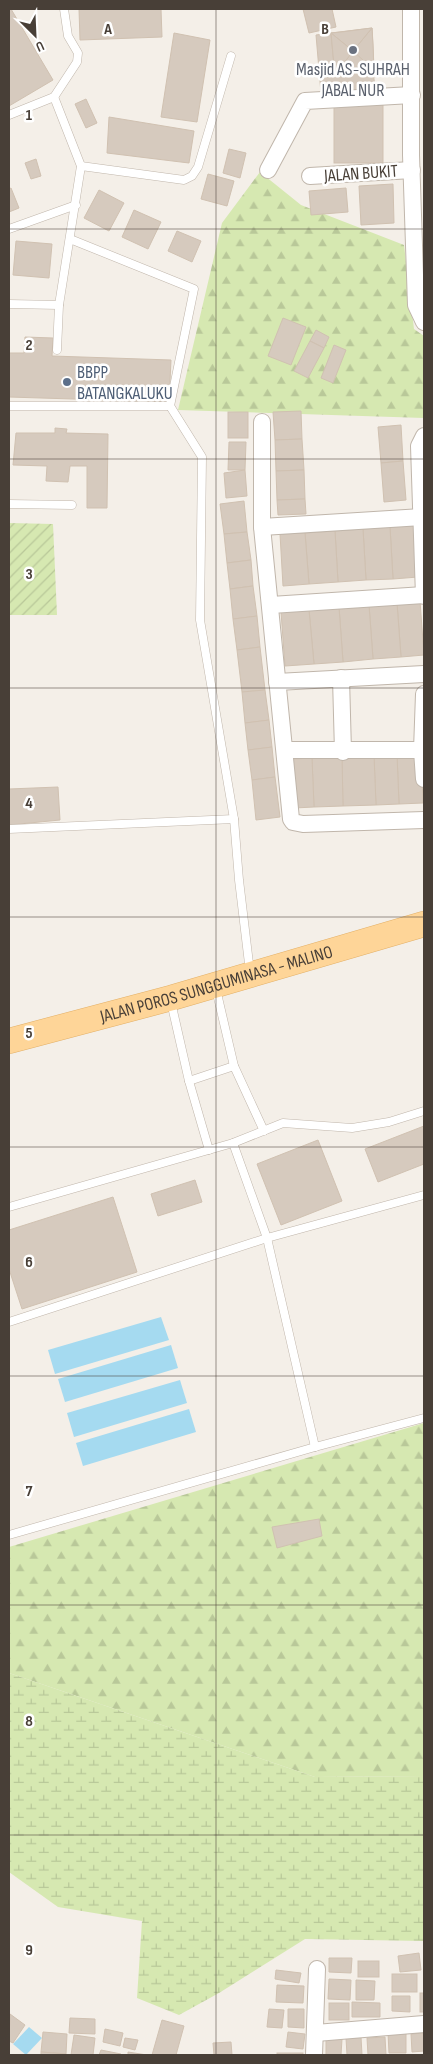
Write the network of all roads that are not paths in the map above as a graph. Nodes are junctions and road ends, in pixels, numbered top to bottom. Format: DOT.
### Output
graph roads {
  1 [pos="64,9"];
  2 [pos="411,9"];
  3 [pos="418,50"];
  4 [pos="231,56"];
  5 [pos="412,94"];
  6 [pos="54,97"];
  7 [pos="9,115"];
  8 [pos="81,166"];
  9 [pos="268,170"];
  10 [pos="412,170"];
  11 [pos="310,176"];
  12 [pos="76,205"];
  13 [pos="9,229"];
  14 [pos="70,239"];
  15 [pos="9,304"];
  16 [pos="59,305"];
  17 [pos="424,322"];
  18 [pos="57,350"];
  19 [pos="9,406"];
  20 [pos="170,406"];
  21 [pos="262,422"];
  22 [pos="424,436"];
  23 [pos="9,504"];
  24 [pos="72,505"];
  25 [pos="422,517"];
  26 [pos="262,527"];
  27 [pos="424,595"];
  28 [pos="271,605"];
  29 [pos="424,674"];
  30 [pos="341,678"];
  31 [pos="277,682"];
  32 [pos="424,694"];
  33 [pos="286,750"];
  34 [pos="422,750"];
  35 [pos="343,752"];
  36 [pos="424,779"];
  37 [pos="234,818"];
  38 [pos="424,820"];
  39 [pos="9,829"];
  40 [pos="424,924"];
  41 [pos="250,974"];
  42 [pos="215,985"];
  43 [pos="171,998"];
  44 [pos="9,1041"];
  45 [pos="234,1066"];
  46 [pos="189,1081"];
  47 [pos="424,1111"];
  48 [pos="264,1131"];
  49 [pos="233,1143"];
  50 [pos="209,1150"];
  51 [pos="424,1195"];
  52 [pos="9,1207"];
  53 [pos="267,1238"];
  54 [pos="9,1322"];
  55 [pos="424,1418"];
  56 [pos="315,1446"];
  57 [pos="9,1532"];
  58 [pos="317,1969"];
  59 [pos="424,2024"];
  60 [pos="316,2034"];
  61 [pos="314,2055"];
  1 -- 6 [label="lane"];
  2 -- 3 [label="street"];
  3 -- 5 [label="street"];
  4 -- 8 [label="lane"];
  5 -- 9 [label="street"];
  5 -- 10 [label="street"];
  6 -- 7 [label="lane"];
  6 -- 8 [label="lane"];
  8 -- 12 [label="lane"];
  10 -- 11 [label="street, JALAN BUKIT"];
  10 -- 17 [label="street"];
  12 -- 13 [label="lane"];
  12 -- 14 [label="lane"];
  14 -- 16 [label="lane"];
  14 -- 20 [label="lane"];
  15 -- 16 [label="lane"];
  16 -- 18 [label="lane"];
  19 -- 20 [label="lane"];
  20 -- 37 [label="lane"];
  21 -- 26 [label="street"];
  22 -- 25 [label="street"];
  23 -- 24 [label="lane"];
  25 -- 26 [label="street"];
  25 -- 27 [label="street"];
  26 -- 28 [label="street"];
  27 -- 28 [label="street"];
  28 -- 31 [label="street"];
  29 -- 30 [label="street"];
  30 -- 31 [label="street"];
  30 -- 35 [label="street"];
  31 -- 33 [label="street"];
  32 -- 34 [label="street"];
  33 -- 35 [label="street"];
  33 -- 38 [label="street"];
  34 -- 35 [label="street"];
  34 -- 36 [label="street"];
  37 -- 39 [label="lane"];
  37 -- 41 [label="lane"];
  40 -- 41 [label="main road, JALAN POROS SUNGGUMINASA - MALINO"];
  41 -- 42 [label="main road, JALAN POROS SUNGGUMINASA - MALINO"];
  42 -- 43 [label="main road, JALAN POROS SUNGGUMINASA - MALINO"];
  42 -- 45 [label="lane"];
  43 -- 44 [label="main road, JALAN POROS SUNGGUMINASA - MALINO"];
  43 -- 46 [label="lane"];
  45 -- 46 [label="lane"];
  45 -- 48 [label="lane"];
  46 -- 50 [label="lane"];
  47 -- 48 [label="lane"];
  48 -- 49 [label="lane"];
  49 -- 50 [label="lane"];
  49 -- 53 [label="lane"];
  50 -- 52 [label="lane"];
  51 -- 53 [label="lane"];
  53 -- 54 [label="lane"];
  53 -- 56 [label="lane"];
  55 -- 56 [label="lane"];
  56 -- 57 [label="lane"];
  58 -- 60 [label="street"];
  59 -- 60 [label="street"];
  60 -- 61 [label="street"];
}
